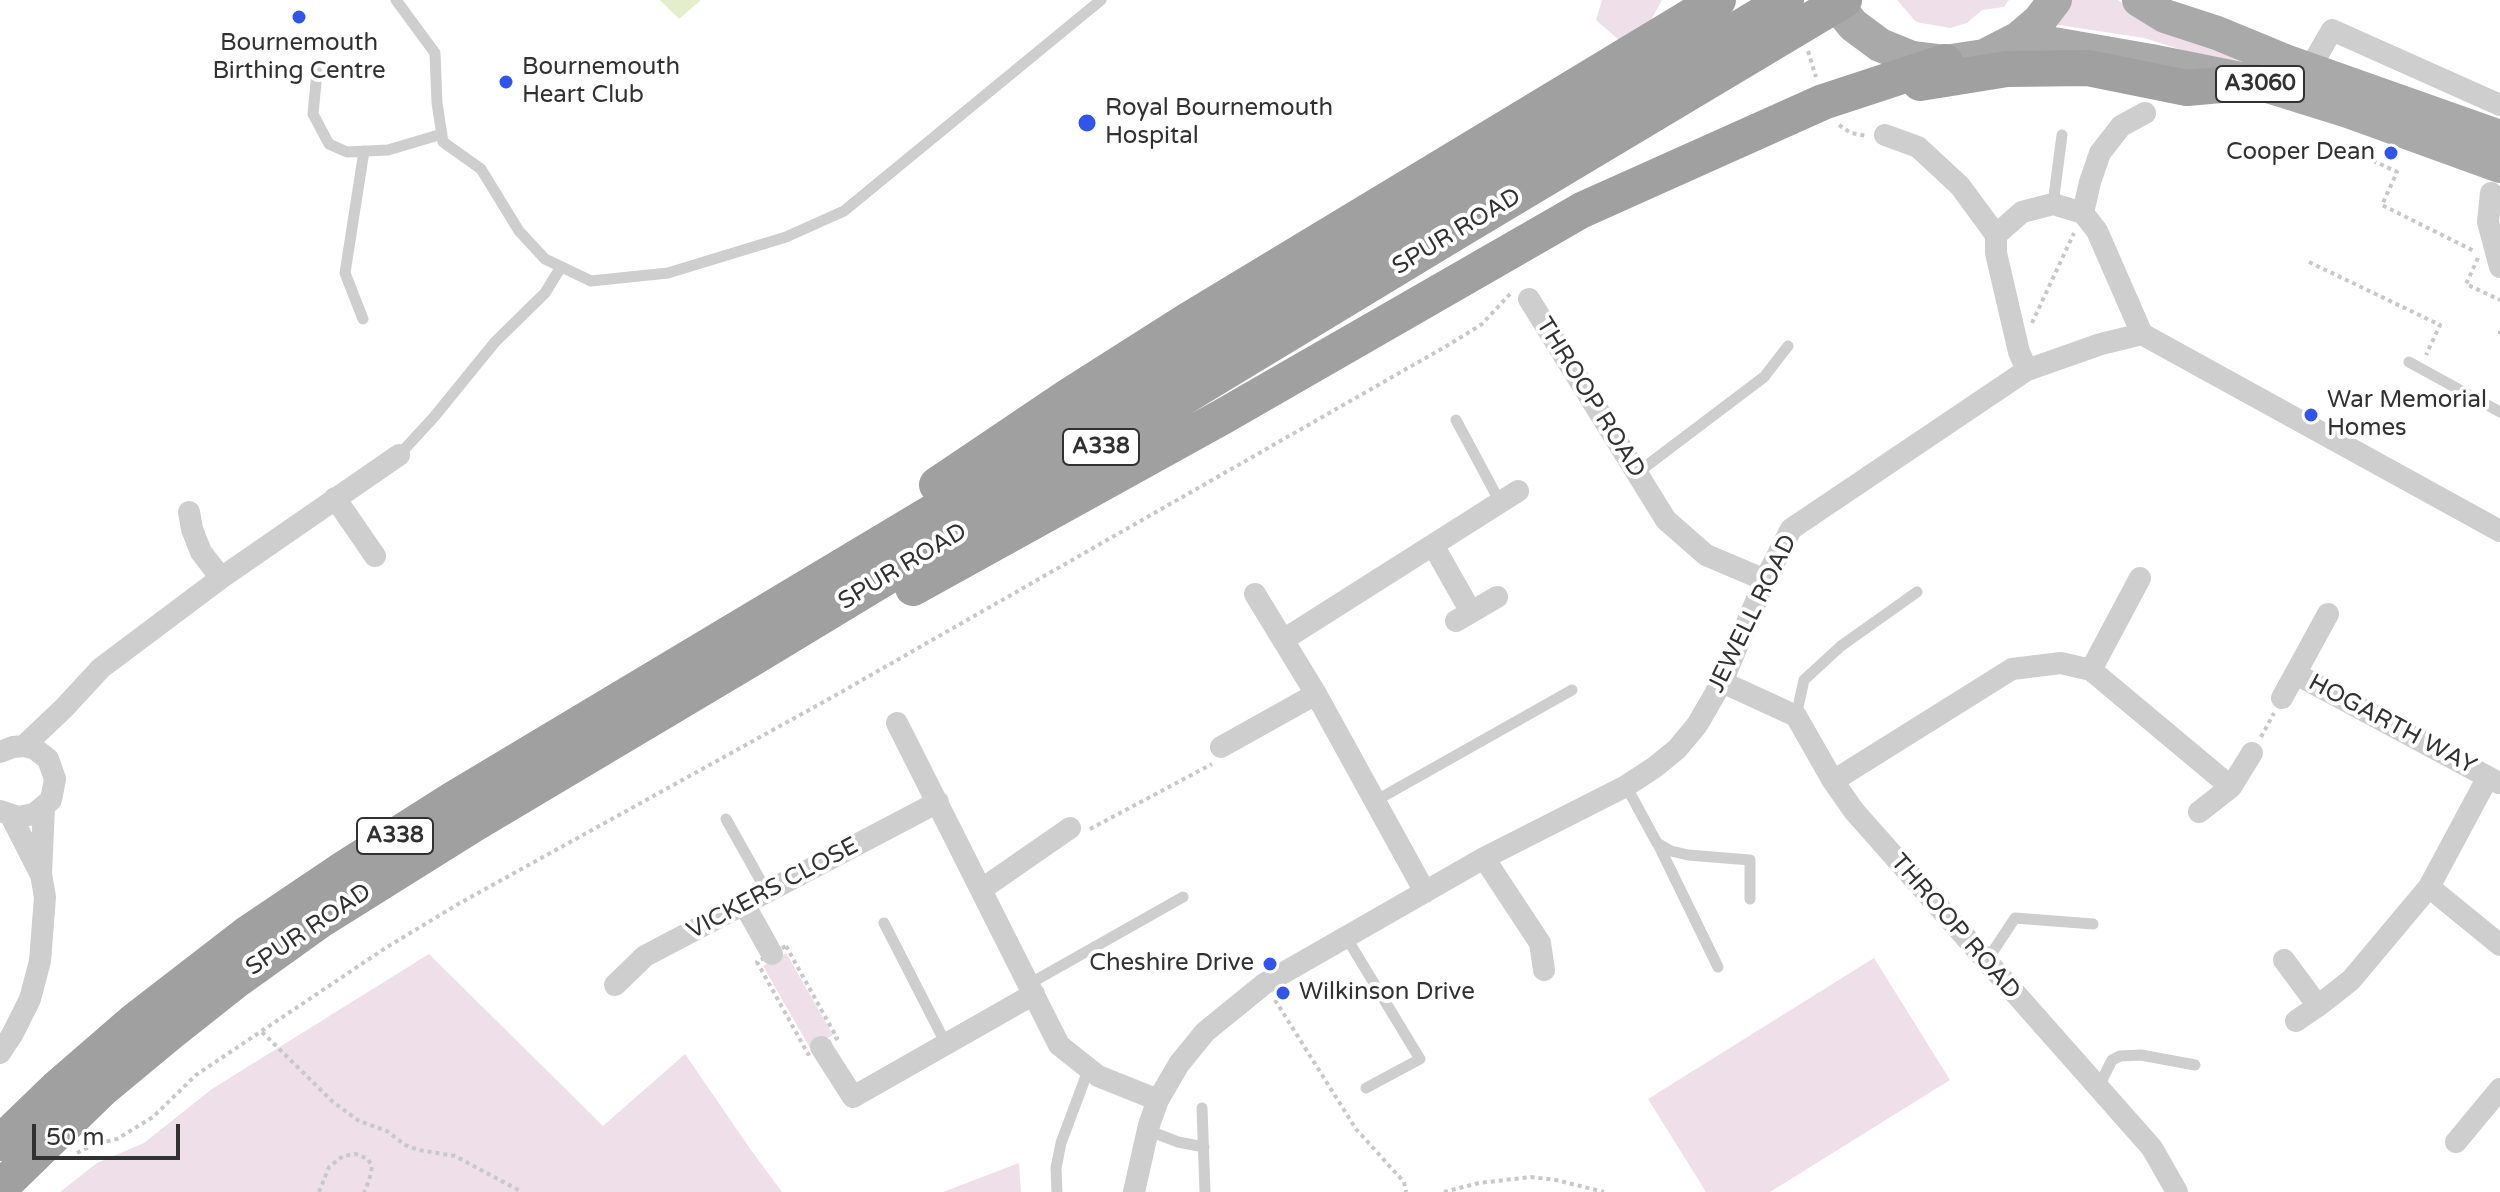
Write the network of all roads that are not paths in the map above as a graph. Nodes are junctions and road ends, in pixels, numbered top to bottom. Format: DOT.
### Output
graph roads {
  1 [pos="396,0"];
  2 [pos="1101,0"];
  3 [pos="1698,0"];
  4 [pos="1718,0"];
  5 [pos="1786,0"];
  6 [pos="1833,0"];
  7 [pos="1844,0"];
  8 [pos="2055,0"];
  9 [pos="2139,0"];
  10 [pos="1661,36"];
  11 [pos="2019,38"];
  12 [pos="1945,62"];
  13 [pos="2310,68"];
  14 [pos="317,72"];
  15 [pos="2255,82"];
  16 [pos="2500,105"];
  17 [pos="1834,107"];
  18 [pos="2145,113"];
  19 [pos="442,134"];
  20 [pos="1885,135"];
  21 [pos="2062,135"];
  22 [pos="2500,137"];
  23 [pos="364,151"];
  24 [pos="2496,180"];
  25 [pos="2053,204"];
  26 [pos="2083,213"];
  27 [pos="1442,224"];
  28 [pos="1996,235"];
  29 [pos="2492,260"];
  30 [pos="561,267"];
  31 [pos="1520,296"];
  32 [pos="363,319"];
  33 [pos="2142,334"];
  34 [pos="1788,346"];
  35 [pos="2023,361"];
  36 [pos="2415,365"];
  37 [pos="2500,412"];
  38 [pos="1456,420"];
  39 [pos="399,455"];
  40 [pos="1637,473"];
  41 [pos="1509,497"];
  42 [pos="335,498"];
  43 [pos="189,512"];
  44 [pos="2500,531"];
  45 [pos="1433,545"];
  46 [pos="375,556"];
  47 [pos="824,577"];
  48 [pos="221,578"];
  49 [pos="2140,578"];
  50 [pos="1765,580"];
  51 [pos="1917,592"];
  52 [pos="1255,594"];
  53 [pos="1497,597"];
  54 [pos="2328,614"];
  55 [pos="1283,640"];
  56 [pos="751,659"];
  57 [pos="2091,670"];
  58 [pos="2296,674"];
  59 [pos="1722,682"];
  60 [pos="1572,690"];
  61 [pos="1316,694"];
  62 [pos="2282,698"];
  63 [pos="64,708"];
  64 [pos="1796,716"];
  65 [pos="897,723"];
  66 [pos="24,746"];
  67 [pos="1221,747"];
  68 [pos="0,752"];
  69 [pos="2252,753"];
  70 [pos="48,759"];
  71 [pos="2494,780"];
  72 [pos="1833,781"];
  73 [pos="1626,786"];
  74 [pos="2231,787"];
  75 [pos="1375,801"];
  76 [pos="938,802"];
  77 [pos="44,808"];
  78 [pos="2199,812"];
  79 [pos="6,813"];
  80 [pos="726,819"];
  81 [pos="1070,828"];
  82 [pos="1657,843"];
  83 [pos="1484,858"];
  84 [pos="41,874"];
  85 [pos="2429,887"];
  86 [pos="982,889"];
  87 [pos="767,892"];
  88 [pos="1425,892"];
  89 [pos="1183,897"];
  90 [pos="1750,899"];
  91 [pos="744,904"];
  92 [pos="884,923"];
  93 [pos="2093,924"];
  94 [pos="1346,937"];
  95 [pos="2500,945"];
  96 [pos="772,954"];
  97 [pos="2284,960"];
  98 [pos="1986,962"];
  99 [pos="1718,967"];
  100 [pos="1544,970"];
  101 [pos="615,985"];
  102 [pos="1031,989"];
  103 [pos="2318,1006"];
  104 [pos="2296,1021"];
  105 [pos="946,1044"];
  106 [pos="821,1047"];
  107 [pos="0,1053"];
  108 [pos="2195,1065"];
  109 [pos="1089,1068"];
  110 [pos="1366,1088"];
  111 [pos="2098,1088"];
  112 [pos="2500,1089"];
  113 [pos="1158,1100"];
  114 [pos="1202,1108"];
  115 [pos="1147,1130"];
  116 [pos="2456,1142"];
  117 [pos="0,1143"];
  118 [pos="1204,1147"];
  119 [pos="0,1188"];
  120 [pos="1057,1192"];
  121 [pos="1134,1192"];
  122 [pos="1205,1192"];
  123 [pos="2177,1192"];
  1 -- 19 [label="lane"];
  2 -- 30 [label="lane"];
  3 -- 10 [label="highway"];
  4 -- 10 [label="highway"];
  5 -- 27 [label="highway, SPUR ROAD / A338, bridge"];
  6 -- 12 [label="main road"];
  7 -- 27 [label="highway, SPUR ROAD / A338, bridge"];
  8 -- 11 [label="main road"];
  9 -- 13 [label="main road, A3060"];
  10 -- 47 [label="highway"];
  11 -- 12 [label="main road"];
  11 -- 15 [label="main road, A3060"];
  12 -- 17 [label="highway"];
  13 -- 16 [label="street"];
  13 -- 22 [label="main road, A3060"];
  14 -- 23 [label="lane"];
  15 -- 17 [label="highway"];
  15 -- 24 [label="main road, A3060"];
  17 -- 56 [label="highway"];
  18 -- 26 [label="street"];
  19 -- 23 [label="lane"];
  19 -- 30 [label="lane"];
  20 -- 28 [label="street"];
  21 -- 25 [label="lane"];
  23 -- 32 [label="lane"];
  24 -- 29 [label="street"];
  25 -- 26 [label="street"];
  25 -- 28 [label="street"];
  26 -- 33 [label="street"];
  27 -- 47 [label="highway, SPUR ROAD / A338"];
  27 -- 56 [label="highway, SPUR ROAD / A338"];
  28 -- 35 [label="street"];
  30 -- 39 [label="lane"];
  31 -- 40 [label="street, THROOP ROAD"];
  33 -- 35 [label="street, JEWELL ROAD"];
  33 -- 44 [label="street"];
  34 -- 40 [label="lane"];
  35 -- 50 [label="street, JEWELL ROAD"];
  36 -- 37 [label="lane"];
  38 -- 41 [label="lane"];
  39 -- 42 [label="street"];
  40 -- 50 [label="street, THROOP ROAD"];
  41 -- 45 [label="street"];
  42 -- 46 [label="street"];
  42 -- 48 [label="street"];
  43 -- 48 [label="street"];
  45 -- 53 [label="street"];
  45 -- 55 [label="street"];
  47 -- 117 [label="highway, SPUR ROAD / A338"];
  48 -- 63 [label="street"];
  49 -- 57 [label="street"];
  50 -- 59 [label="street, JEWELL ROAD"];
  51 -- 64 [label="lane"];
  52 -- 55 [label="street"];
  54 -- 58 [label="street, HOGARTH WAY"];
  55 -- 61 [label="street"];
  56 -- 119 [label="highway, SPUR ROAD / A338"];
  57 -- 72 [label="street"];
  57 -- 74 [label="street"];
  58 -- 62 [label="street, HOGARTH WAY"];
  58 -- 71 [label="street, HOGARTH WAY"];
  59 -- 64 [label="street"];
  59 -- 73 [label="street, JEWELL ROAD"];
  60 -- 75 [label="lane"];
  61 -- 67 [label="street"];
  61 -- 75 [label="street"];
  63 -- 66 [label="street"];
  63 -- 70 [label="street"];
  64 -- 72 [label="street, THROOP ROAD"];
  65 -- 76 [label="street"];
  66 -- 68 [label="street"];
  66 -- 70 [label="street"];
  69 -- 74 [label="street"];
  70 -- 77 [label="street"];
  71 -- 85 [label="street, HOGARTH WAY"];
  72 -- 98 [label="street, THROOP ROAD"];
  73 -- 82 [label="lane"];
  73 -- 83 [label="street, JEWELL ROAD"];
  74 -- 78 [label="street"];
  75 -- 88 [label="street"];
  76 -- 86 [label="street"];
  76 -- 87 [label="street, VICKERS CLOSE"];
  77 -- 79 [label="street"];
  77 -- 84 [label="street"];
  79 -- 84 [label="street"];
  80 -- 87 [label="lane"];
  81 -- 86 [label="street"];
  82 -- 90 [label="lane"];
  82 -- 99 [label="lane"];
  83 -- 88 [label="street, JEWELL ROAD"];
  83 -- 100 [label="street"];
  84 -- 107 [label="street"];
  85 -- 95 [label="street"];
  85 -- 103 [label="street, HOGARTH WAY"];
  86 -- 102 [label="street"];
  87 -- 91 [label="street, VICKERS CLOSE"];
  88 -- 94 [label="street, JEWELL ROAD"];
  89 -- 102 [label="lane"];
  91 -- 96 [label="street"];
  91 -- 101 [label="street, VICKERS CLOSE"];
  92 -- 105 [label="lane"];
  93 -- 98 [label="lane"];
  94 -- 110 [label="lane"];
  94 -- 113 [label="street, JEWELL ROAD"];
  97 -- 103 [label="street"];
  98 -- 111 [label="street, THROOP ROAD"];
  102 -- 105 [label="street"];
  102 -- 109 [label="street"];
  103 -- 104 [label="street, HOGARTH WAY"];
  105 -- 106 [label="street"];
  108 -- 111 [label="lane"];
  109 -- 113 [label="street"];
  109 -- 120 [label="lane"];
  111 -- 123 [label="street, THROOP ROAD"];
  112 -- 116 [label="street"];
  113 -- 115 [label="street, JEWELL ROAD"];
  114 -- 118 [label="lane"];
  115 -- 118 [label="lane"];
  115 -- 121 [label="street, JEWELL ROAD"];
  118 -- 122 [label="lane"];
}
